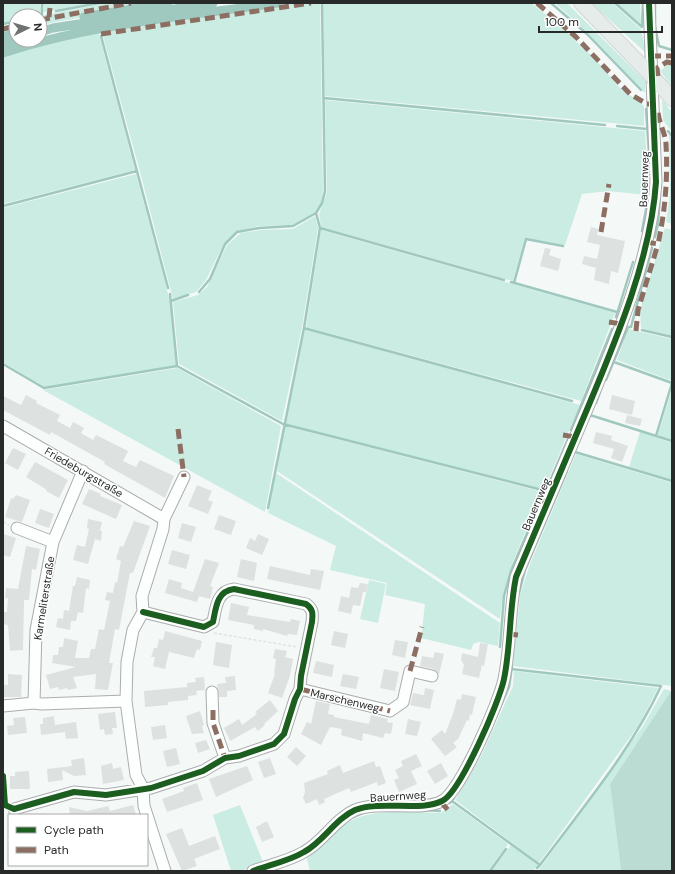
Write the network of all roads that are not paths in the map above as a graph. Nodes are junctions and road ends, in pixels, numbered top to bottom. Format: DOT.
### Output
graph roads {
  1 [pos="581,3"];
  2 [pos="649,3"];
  3 [pos="672,99"];
  4 [pos="3,426"];
  5 [pos="83,471"];
  6 [pos="184,477"];
  7 [pos="164,519"];
  8 [pos="17,528"];
  9 [pos="53,542"];
  10 [pos="143,612"];
  11 [pos="432,676"];
  12 [pos="300,689"];
  13 [pos="212,692"];
  14 [pos="126,701"];
  15 [pos="34,703"];
  16 [pos="3,706"];
  17 [pos="225,758"];
  18 [pos="143,788"];
  19 [pos="14,809"];
  20 [pos="147,814"];
  21 [pos="148,818"];
  22 [pos="165,871"];
  23 [pos="253,871"];
  1 -- 3 [label="main road, bridge"];
  2 -- 23 [label="street, Bauernweg"];
  4 -- 5 [label="street, Friedeburgstraße"];
  5 -- 7 [label="street, Friedeburgstraße"];
  5 -- 9 [label="street, Karmeliterstraße"];
  6 -- 7 [label="street"];
  7 -- 10 [label="street"];
  8 -- 9 [label="street, Karmeliterstraße"];
  9 -- 15 [label="street, Karmeliterstraße"];
  10 -- 12 [label="street"];
  10 -- 14 [label="street"];
  11 -- 12 [label="street, Marschenweg"];
  12 -- 17 [label="street"];
  13 -- 17 [label="street"];
  14 -- 15 [label="street"];
  14 -- 18 [label="street"];
  15 -- 16 [label="street"];
  17 -- 18 [label="street"];
  18 -- 19 [label="street"];
  18 -- 20 [label="street"];
  21 -- 22 [label="street"];
}
